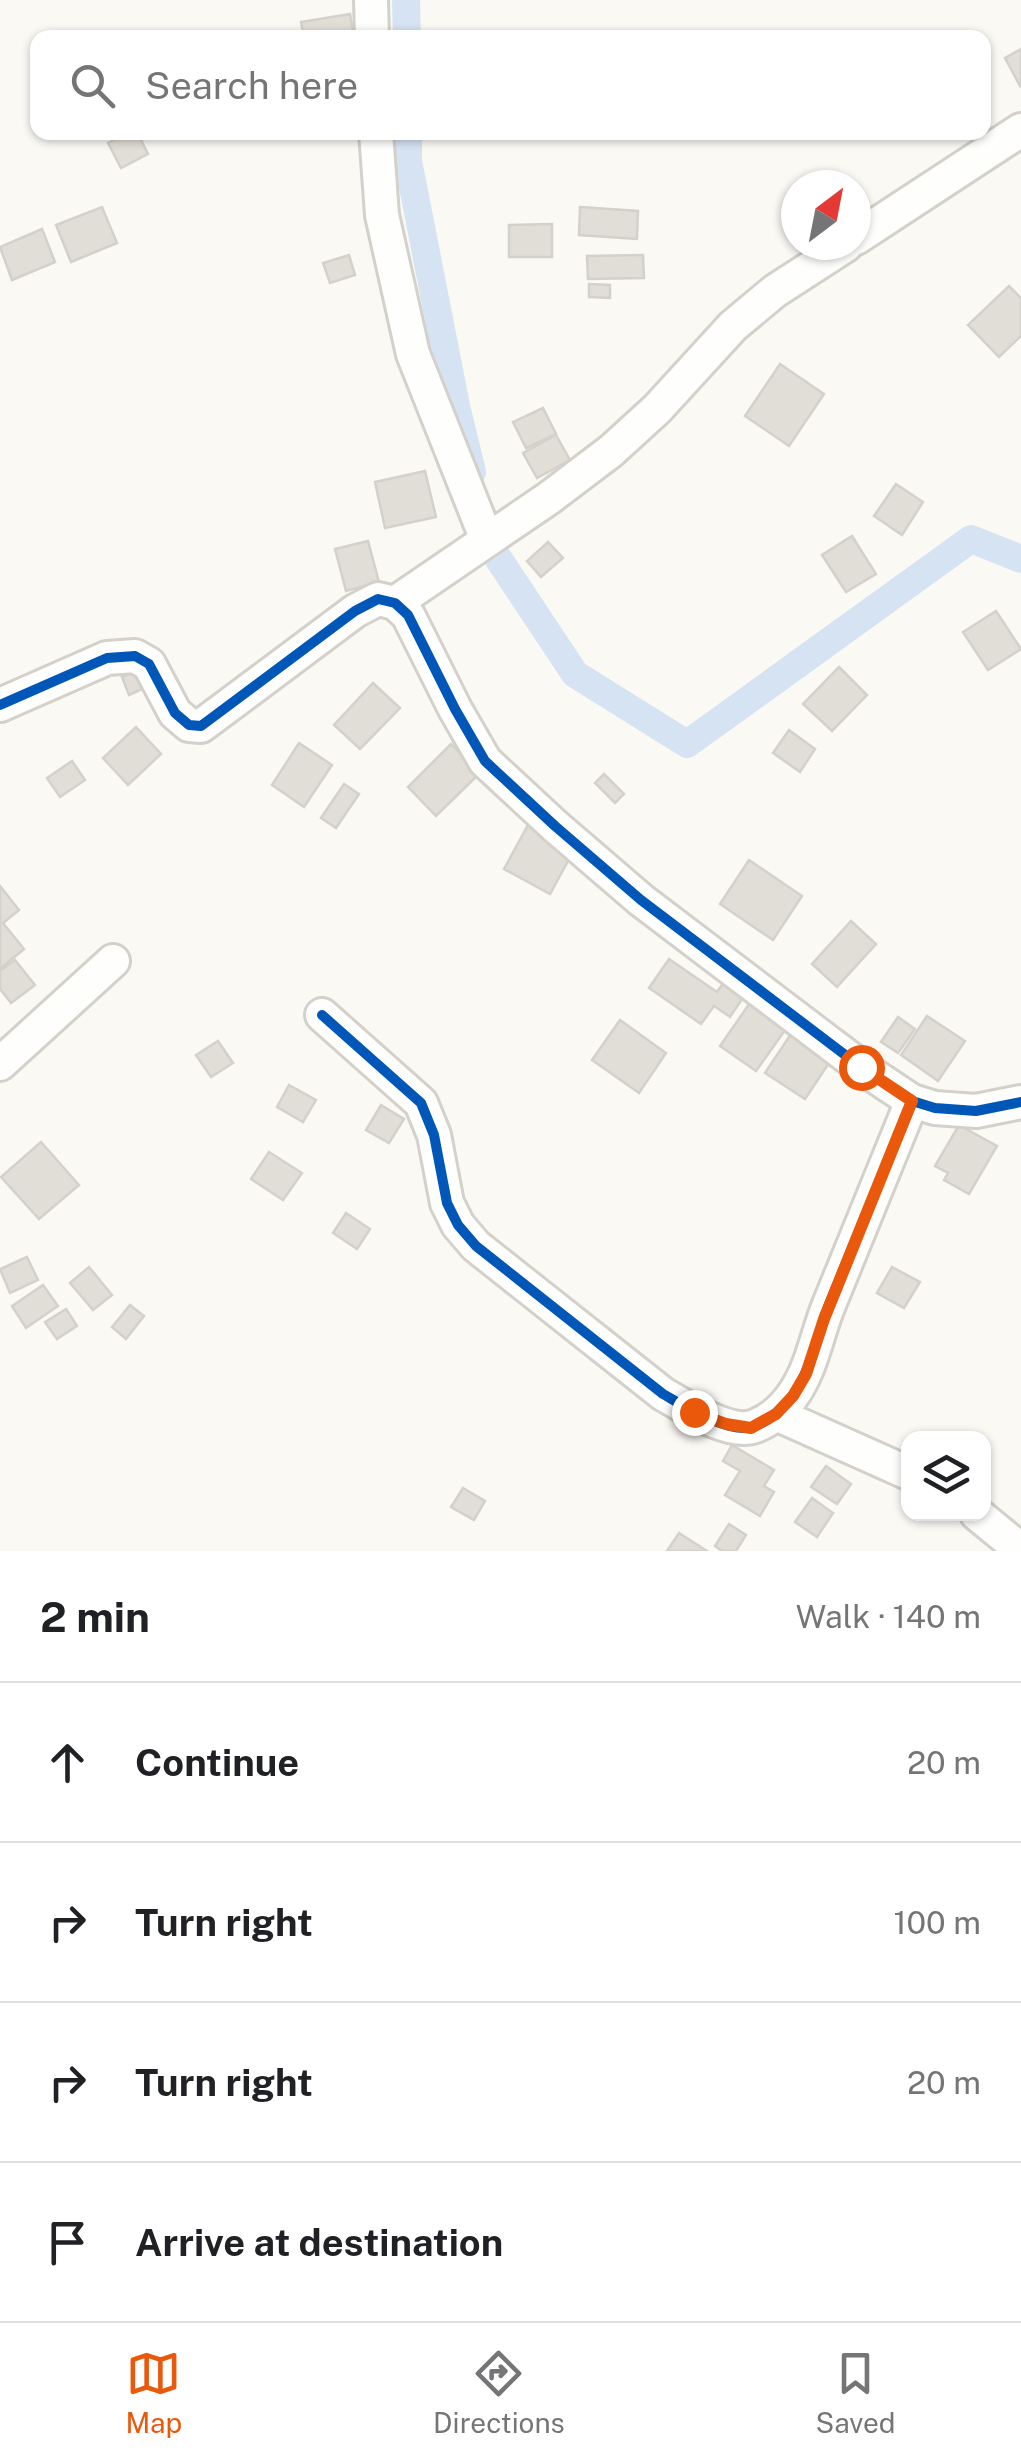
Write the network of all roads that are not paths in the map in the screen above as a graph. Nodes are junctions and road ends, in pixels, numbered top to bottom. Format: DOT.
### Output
graph roads {
  1 [pos="371,0"];
  2 [pos="372,30"];
  3 [pos="1021,130"];
  4 [pos="377,140"];
  5 [pos="871,228"];
  6 [pos="824,260"];
  7 [pos="488,540"];
  8 [pos="395,603"];
  9 [pos="0,705"];
  10 [pos="113,961"];
  11 [pos="322,1015"];
  12 [pos="0,1064"];
  13 [pos="912,1101"];
  14 [pos="1021,1102"];
  15 [pos="776,1414"];
  16 [pos="901,1469"];
  17 [pos="986,1521"];
  18 [pos="1018,1551"];
  1 -- 2 [label="street"];
  3 -- 5 [label="street"];
  4 -- 7 [label="street"];
  6 -- 7 [label="street"];
  7 -- 8 [label="street"];
  8 -- 9 [label="street"];
  8 -- 13 [label="street"];
  10 -- 12 [label="street"];
  11 -- 15 [label="street"];
  13 -- 14 [label="street"];
  13 -- 15 [label="street"];
  15 -- 16 [label="street"];
  17 -- 18 [label="street"];
}
